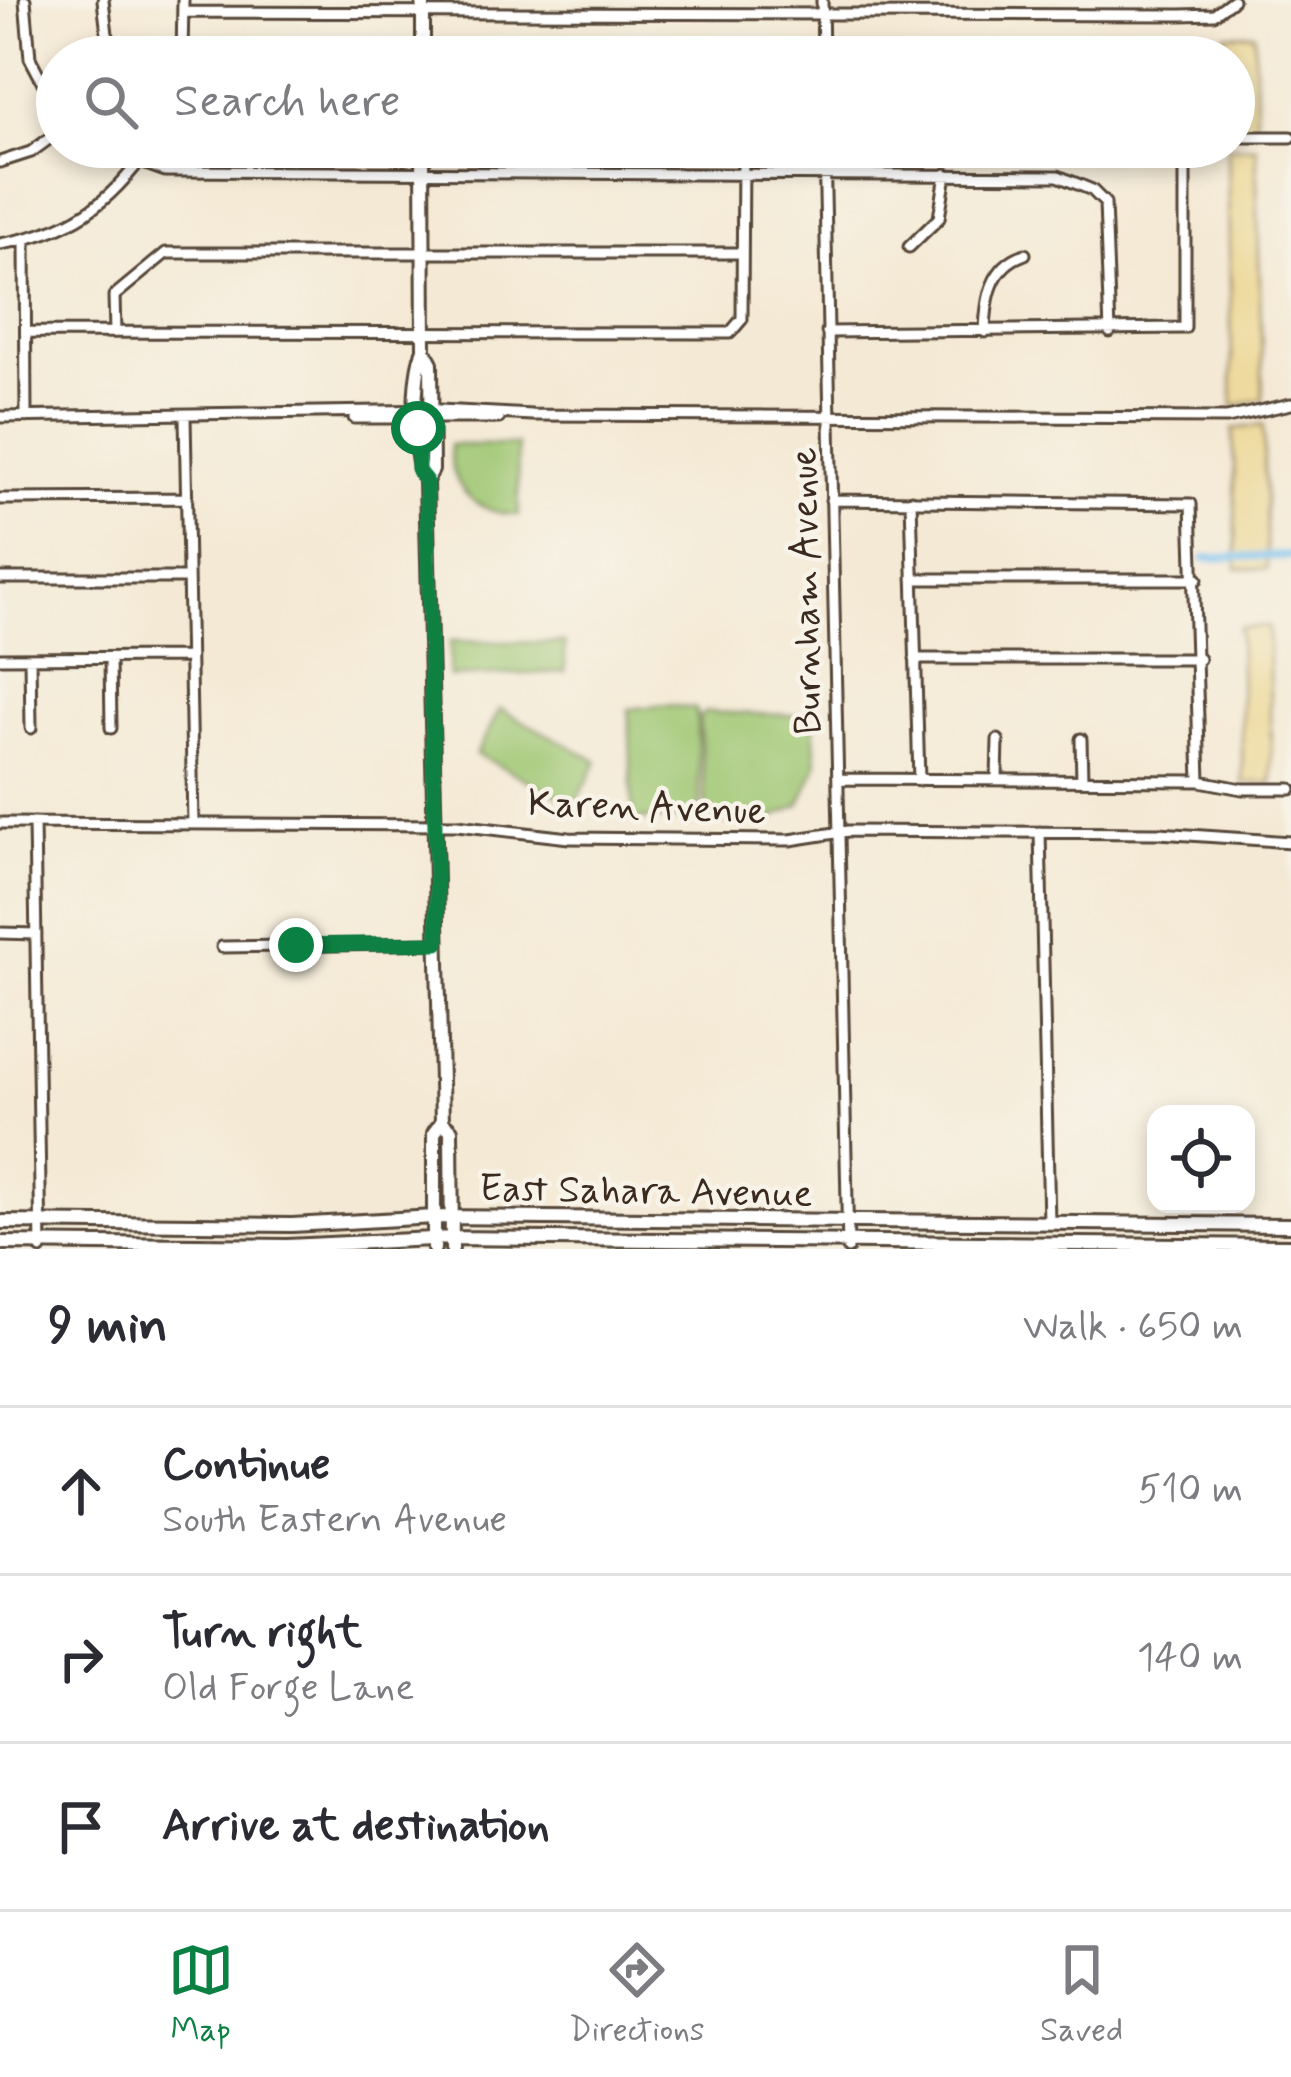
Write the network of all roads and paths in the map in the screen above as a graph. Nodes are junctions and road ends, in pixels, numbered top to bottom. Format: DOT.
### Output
graph roads {
  1 [pos="25,0"];
  2 [pos="103,0"];
  3 [pos="741,0"];
  4 [pos="822,0"];
  5 [pos="902,0"];
  6 [pos="1181,0"];
  7 [pos="1233,0"];
  8 [pos="183,6"];
  9 [pos="311,6"];
  10 [pos="423,6"];
  11 [pos="508,6"];
  12 [pos="742,14"];
  13 [pos="822,14"];
  14 [pos="902,14"];
  15 [pos="1181,15"];
  16 [pos="107,36"];
  17 [pos="182,36"];
  18 [pos="823,36"];
  19 [pos="36,69"];
  20 [pos="1255,136"];
  21 [pos="1291,137"];
  22 [pos="36,148"];
  23 [pos="0,163"];
  24 [pos="133,168"];
  25 [pos="151,168"];
  26 [pos="423,168"];
  27 [pos="742,168"];
  28 [pos="824,168"];
  29 [pos="1185,168"];
  30 [pos="423,172"];
  31 [pos="742,173"];
  32 [pos="824,173"];
  33 [pos="946,174"];
  34 [pos="25,239"];
  35 [pos="0,244"];
  36 [pos="910,247"];
  37 [pos="423,251"];
  38 [pos="742,253"];
  39 [pos="1024,254"];
  40 [pos="424,331"];
  41 [pos="26,332"];
  42 [pos="115,332"];
  43 [pos="827,332"];
  44 [pos="985,332"];
  45 [pos="1110,332"];
  46 [pos="1291,404"];
  47 [pos="185,416"];
  48 [pos="424,416"];
  49 [pos="0,417"];
  50 [pos="26,417"];
  51 [pos="829,417"];
  52 [pos="186,498"];
  53 [pos="0,499"];
  54 [pos="831,500"];
  55 [pos="910,500"];
  56 [pos="0,578"];
  57 [pos="188,578"];
  58 [pos="913,579"];
  59 [pos="1197,579"];
  60 [pos="190,657"];
  61 [pos="0,658"];
  62 [pos="30,658"];
  63 [pos="110,658"];
  64 [pos="915,659"];
  65 [pos="1199,659"];
  66 [pos="32,728"];
  67 [pos="112,728"];
  68 [pos="998,740"];
  69 [pos="1081,740"];
  70 [pos="838,779"];
  71 [pos="997,779"];
  72 [pos="919,780"];
  73 [pos="1082,780"];
  74 [pos="1200,781"];
  75 [pos="1291,789"];
  76 [pos="0,823"];
  77 [pos="34,823"];
  78 [pos="194,824"];
  79 [pos="435,825"];
  80 [pos="1040,832"];
  81 [pos="838,834"];
  82 [pos="1291,842"];
  83 [pos="0,933"];
  84 [pos="36,934"];
  85 [pos="438,943"];
  86 [pos="223,947"];
  87 [pos="442,1122"];
  88 [pos="434,1217"];
  89 [pos="453,1217"];
  90 [pos="650,1219"];
  91 [pos="848,1221"];
  92 [pos="0,1222"];
  93 [pos="42,1223"];
  94 [pos="1048,1223"];
  95 [pos="1076,1223"];
  96 [pos="1291,1225"];
  97 [pos="254,1226"];
  98 [pos="650,1240"];
  99 [pos="0,1243"];
  100 [pos="434,1243"];
  101 [pos="452,1243"];
  102 [pos="529,1244"];
  103 [pos="607,1244"];
  104 [pos="1021,1244"];
  105 [pos="687,1245"];
  106 [pos="767,1245"];
  107 [pos="1048,1245"];
  108 [pos="41,1246"];
  109 [pos="248,1246"];
  110 [pos="848,1246"];
  111 [pos="1291,1246"];
  112 [pos="1246,1248"];
  1 -- 19 [label="street"];
  2 -- 16 [label="street"];
  3 -- 12 [label="street"];
  4 -- 13 [label="street"];
  5 -- 14 [label="street"];
  6 -- 15 [label="street"];
  7 -- 15 [label="street"];
  8 -- 9 [label="street"];
  8 -- 17 [label="street"];
  9 -- 10 [label="street"];
  10 -- 11 [label="street"];
  11 -- 12 [label="street"];
  12 -- 13 [label="street"];
  13 -- 14 [label="street"];
  13 -- 18 [label="street"];
  14 -- 15 [label="street"];
  20 -- 21 [label="street"];
  22 -- 23 [label="street"];
  24 -- 34 [label="street"];
  25 -- 30 [label="street"];
  26 -- 30 [label="main road"];
  27 -- 31 [label="street"];
  28 -- 32 [label="street, Burnham Avenue"];
  29 -- 45 [label="street"];
  30 -- 31 [label="street"];
  30 -- 37 [label="main road"];
  31 -- 32 [label="street"];
  31 -- 38 [label="street"];
  32 -- 33 [label="street"];
  32 -- 43 [label="street, Burnham Avenue"];
  33 -- 36 [label="street"];
  33 -- 45 [label="street"];
  34 -- 35 [label="street"];
  34 -- 41 [label="street"];
  37 -- 38 [label="street"];
  37 -- 40 [label="main road"];
  37 -- 42 [label="street"];
  38 -- 40 [label="street"];
  39 -- 44 [label="street"];
  40 -- 42 [label="street"];
  40 -- 48 [label="main road"];
  41 -- 42 [label="street"];
  41 -- 50 [label="street"];
  43 -- 44 [label="street"];
  43 -- 51 [label="street, Burnham Avenue"];
  44 -- 45 [label="street"];
  46 -- 51 [label="street"];
  47 -- 48 [label="street"];
  47 -- 50 [label="street"];
  47 -- 52 [label="street"];
  48 -- 51 [label="street"];
  48 -- 79 [label="main road"];
  49 -- 50 [label="street"];
  51 -- 54 [label="street, Burnham Avenue"];
  52 -- 53 [label="street"];
  52 -- 57 [label="street"];
  54 -- 55 [label="street"];
  54 -- 70 [label="street, Burnham Avenue"];
  55 -- 58 [label="street"];
  55 -- 59 [label="street"];
  56 -- 57 [label="street"];
  57 -- 60 [label="street"];
  58 -- 59 [label="street"];
  58 -- 64 [label="street"];
  59 -- 65 [label="street"];
  60 -- 63 [label="street"];
  60 -- 78 [label="street"];
  61 -- 62 [label="street"];
  62 -- 63 [label="street"];
  62 -- 66 [label="street"];
  63 -- 67 [label="street"];
  64 -- 65 [label="street"];
  64 -- 72 [label="street"];
  65 -- 74 [label="street"];
  68 -- 71 [label="street"];
  69 -- 73 [label="street"];
  70 -- 72 [label="street"];
  70 -- 81 [label="street, Burnham Avenue"];
  71 -- 72 [label="street"];
  71 -- 73 [label="street"];
  73 -- 74 [label="street"];
  74 -- 75 [label="street"];
  76 -- 77 [label="street, Karen Avenue"];
  77 -- 78 [label="street, Karen Avenue"];
  77 -- 84 [label="street"];
  78 -- 79 [label="street, Karen Avenue"];
  79 -- 81 [label="street, Karen Avenue"];
  79 -- 85 [label="main road"];
  80 -- 81 [label="street, Karen Avenue"];
  80 -- 82 [label="street, Karen Avenue"];
  80 -- 94 [label="street"];
  81 -- 91 [label="street, Burnham Avenue"];
  83 -- 84 [label="street"];
  84 -- 93 [label="street"];
  85 -- 86 [label="street"];
  85 -- 87 [label="main road"];
  87 -- 88 [label="main road"];
  87 -- 89 [label="main road"];
  88 -- 89 [label="main road, East Sahara Avenue"];
  88 -- 97 [label="main road, East Sahara Avenue"];
  88 -- 100 [label="main road"];
  89 -- 90 [label="main road, East Sahara Avenue"];
  89 -- 101 [label="main road"];
  90 -- 91 [label="main road, East Sahara Avenue"];
  90 -- 98 [label="main road"];
  91 -- 94 [label="main road, East Sahara Avenue"];
  91 -- 110 [label="street, Burnham Avenue"];
  92 -- 93 [label="main road, East Sahara Avenue"];
  93 -- 97 [label="main road, East Sahara Avenue"];
  93 -- 108 [label="street"];
  94 -- 95 [label="main road, East Sahara Avenue"];
  94 -- 104 [label="main road"];
  95 -- 96 [label="main road, East Sahara Avenue"];
  95 -- 107 [label="main road"];
  97 -- 109 [label="main road"];
  98 -- 103 [label="main road, East Sahara Avenue"];
  98 -- 105 [label="main road, East Sahara Avenue"];
  99 -- 108 [label="main road, East Sahara Avenue"];
  100 -- 101 [label="main road, East Sahara Avenue"];
  100 -- 109 [label="main road, East Sahara Avenue"];
  101 -- 102 [label="main road, East Sahara Avenue"];
  102 -- 103 [label="main road, East Sahara Avenue"];
  104 -- 107 [label="main road, East Sahara Avenue"];
  104 -- 110 [label="main road, East Sahara Avenue"];
  105 -- 106 [label="main road, East Sahara Avenue"];
  106 -- 110 [label="main road, East Sahara Avenue"];
  107 -- 112 [label="main road, East Sahara Avenue"];
  108 -- 109 [label="main road, East Sahara Avenue"];
  111 -- 112 [label="main road, East Sahara Avenue"];
}
